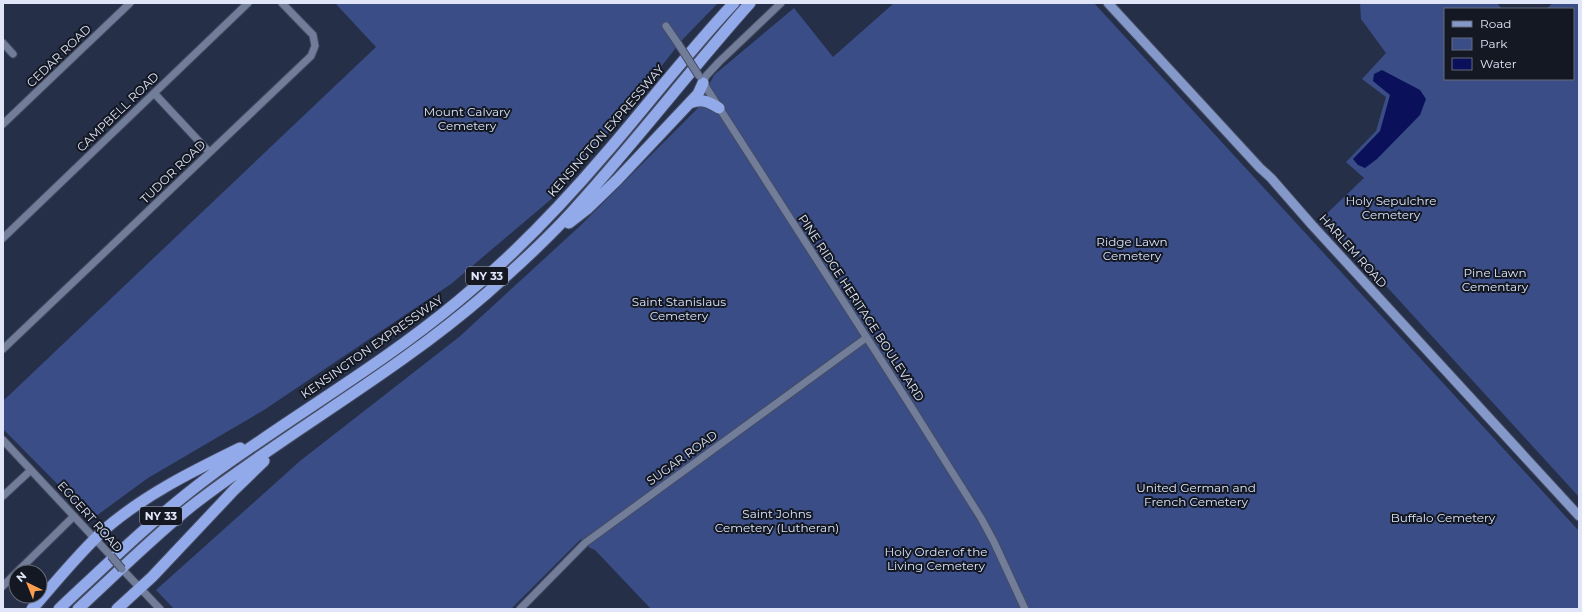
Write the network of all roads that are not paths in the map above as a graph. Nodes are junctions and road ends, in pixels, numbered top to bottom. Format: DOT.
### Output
graph roads {
  1 [pos="130,3"];
  2 [pos="248,3"];
  3 [pos="282,3"];
  4 [pos="734,3"];
  5 [pos="750,3"];
  6 [pos="781,3"];
  7 [pos="1108,3"];
  8 [pos="666,26"];
  9 [pos="3,43"];
  10 [pos="13,54"];
  11 [pos="701,80"];
  12 [pos="154,93"];
  13 [pos="690,103"];
  14 [pos="719,108"];
  15 [pos="3,124"];
  16 [pos="210,152"];
  17 [pos="3,238"];
  18 [pos="542,242"];
  19 [pos="866,338"];
  20 [pos="3,349"];
  21 [pos="272,434"];
  22 [pos="288,438"];
  23 [pos="3,440"];
  24 [pos="31,470"];
  25 [pos="3,496"];
  26 [pos="74,516"];
  27 [pos="1579,516"];
  28 [pos="95,540"];
  29 [pos="24,564"];
  30 [pos="139,587"];
  31 [pos="32,609"];
  32 [pos="59,609"];
  33 [pos="78,609"];
  34 [pos="117,609"];
  35 [pos="160,609"];
  36 [pos="520,609"];
  37 [pos="1025,609"];
  1 -- 15 [label="street, CEDAR ROAD"];
  2 -- 12 [label="street, CAMPBELL ROAD"];
  3 -- 16 [label="street, TUDOR ROAD"];
  4 -- 21 [label="highway, KENSINGTON EXPRESSWAY / NY 33"];
  5 -- 18 [label="highway, NY 33"];
  6 -- 11 [label="street"];
  7 -- 27 [label="main road, HARLEM ROAD"];
  8 -- 11 [label="street, PINE RIDGE HERITAGE BOULEVARD, bridge"];
  9 -- 10 [label="street"];
  11 -- 13 [label="highway"];
  11 -- 14 [label="street, PINE RIDGE HERITAGE BOULEVARD"];
  12 -- 16 [label="street"];
  12 -- 17 [label="street, CAMPBELL ROAD"];
  13 -- 14 [label="highway"];
  13 -- 18 [label="highway"];
  14 -- 19 [label="street, PINE RIDGE HERITAGE BOULEVARD"];
  16 -- 20 [label="street, TUDOR ROAD"];
  18 -- 22 [label="highway, NY 33"];
  19 -- 36 [label="street, SUGAR ROAD"];
  19 -- 37 [label="street, PINE RIDGE HERITAGE BOULEVARD"];
  21 -- 28 [label="highway"];
  21 -- 32 [label="highway, KENSINGTON EXPRESSWAY / NY 33"];
  22 -- 30 [label="highway"];
  22 -- 33 [label="highway, NY 33"];
  23 -- 24 [label="street, EGGERT ROAD"];
  24 -- 25 [label="street"];
  24 -- 26 [label="street, EGGERT ROAD"];
  26 -- 28 [label="street, EGGERT ROAD"];
  26 -- 29 [label="street"];
  28 -- 30 [label="street, EGGERT ROAD, bridge"];
  28 -- 31 [label="highway"];
  30 -- 34 [label="highway"];
  30 -- 35 [label="street, EGGERT ROAD"];
}
